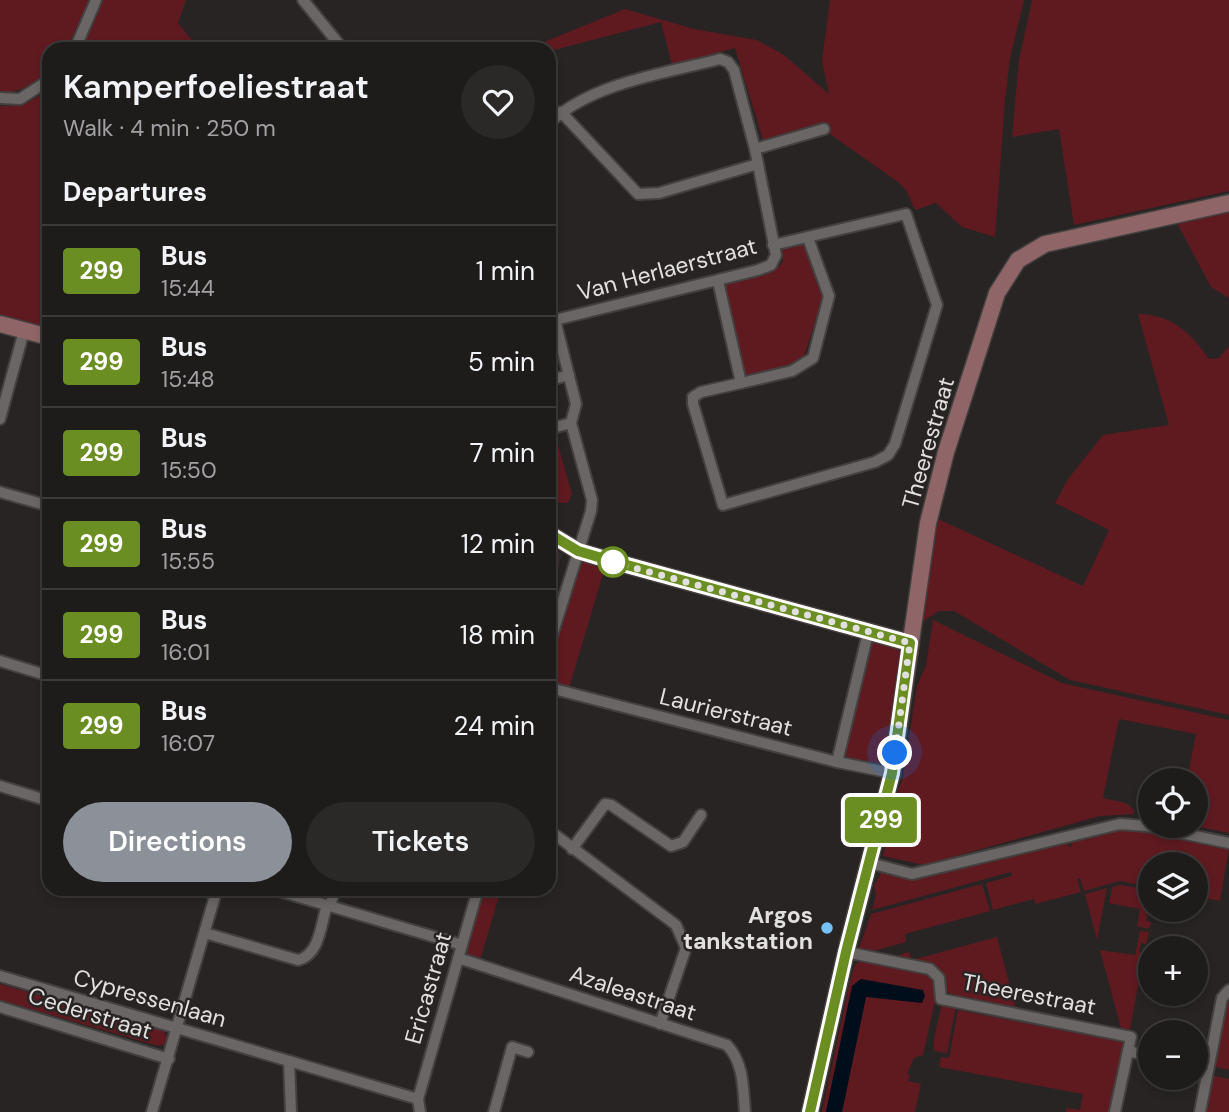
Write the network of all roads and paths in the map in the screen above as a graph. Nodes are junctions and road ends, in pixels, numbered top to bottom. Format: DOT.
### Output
graph roads {
  1 [pos="96,0"];
  2 [pos="303,0"];
  3 [pos="78,42"];
  4 [pos="337,42"];
  5 [pos="42,85"];
  6 [pos="0,98"];
  7 [pos="561,112"];
  8 [pos="556,117"];
  9 [pos="824,129"];
  10 [pos="755,149"];
  11 [pos="758,164"];
  12 [pos="1229,203"];
  13 [pos="808,238"];
  14 [pos="774,245"];
  15 [pos="719,281"];
  16 [pos="556,315"];
  17 [pos="0,324"];
  18 [pos="556,330"];
  19 [pos="24,331"];
  20 [pos="42,335"];
  21 [pos="569,375"];
  22 [pos="556,378"];
  23 [pos="741,383"];
  24 [pos="0,419"];
  25 [pos="571,423"];
  26 [pos="556,429"];
  27 [pos="0,492"];
  28 [pos="42,504"];
  29 [pos="556,538"];
  30 [pos="578,551"];
  31 [pos="556,622"];
  32 [pos="868,633"];
  33 [pos="910,643"];
  34 [pos="0,661"];
  35 [pos="42,674"];
  36 [pos="556,690"];
  37 [pos="837,762"];
  38 [pos="892,773"];
  39 [pos="0,786"];
  40 [pos="42,799"];
  41 [pos="701,816"];
  42 [pos="556,836"];
  43 [pos="1229,843"];
  44 [pos="572,849"];
  45 [pos="870,863"];
  46 [pos="215,896"];
  47 [pos="296,896"];
  48 [pos="332,896"];
  49 [pos="476,896"];
  50 [pos="328,905"];
  51 [pos="205,933"];
  52 [pos="462,945"];
  53 [pos="846,952"];
  54 [pos="458,958"];
  55 [pos="0,976"];
  56 [pos="1229,990"];
  57 [pos="0,1007"];
  58 [pos="660,1024"];
  59 [pos="178,1027"];
  60 [pos="1128,1051"];
  61 [pos="528,1052"];
  62 [pos="1138,1053"];
  63 [pos="169,1059"];
  64 [pos="289,1061"];
  65 [pos="1208,1068"];
  66 [pos="1204,1090"];
  67 [pos="418,1099"];
  68 [pos="152,1112"];
  69 [pos="291,1112"];
  70 [pos="420,1112"];
  71 [pos="494,1112"];
  72 [pos="745,1112"];
  73 [pos="810,1112"];
  74 [pos="1115,1112"];
  75 [pos="1200,1112"];
  1 -- 3 [label="street"];
  2 -- 4 [label="street"];
  5 -- 6 [label="street"];
  7 -- 8 [label="street"];
  7 -- 10 [label="street"];
  7 -- 11 [label="street"];
  9 -- 10 [label="street"];
  10 -- 11 [label="street"];
  11 -- 14 [label="street"];
  12 -- 33 [label="main road, Theerestraat"];
  13 -- 14 [label="street"];
  13 -- 23 [label="street"];
  13 -- 23 [label="street"];
  14 -- 15 [label="street, Van Herlaerstraat"];
  15 -- 16 [label="street, Van Herlaerstraat"];
  15 -- 23 [label="street"];
  17 -- 19 [label="main road"];
  18 -- 21 [label="street"];
  19 -- 20 [label="main road"];
  19 -- 24 [label="street"];
  21 -- 22 [label="street"];
  21 -- 25 [label="street"];
  25 -- 26 [label="street"];
  25 -- 30 [label="street"];
  27 -- 28 [label="street"];
  29 -- 30 [label="main road"];
  30 -- 31 [label="street"];
  30 -- 32 [label="main road"];
  32 -- 33 [label="main road"];
  32 -- 37 [label="street"];
  33 -- 38 [label="main road, Theerestraat"];
  34 -- 35 [label="street"];
  36 -- 37 [label="street, Laurierstraat"];
  37 -- 38 [label="street, Laurierstraat"];
  38 -- 45 [label="main road, Theerestraat"];
  39 -- 40 [label="street"];
  41 -- 44 [label="street"];
  42 -- 44 [label="street"];
  43 -- 45 [label="street"];
  44 -- 58 [label="street"];
  45 -- 53 [label="main road, Theerestraat"];
  46 -- 51 [label="street"];
  47 -- 50 [label="street"];
  48 -- 50 [label="street"];
  49 -- 52 [label="street, Ericastraat"];
  50 -- 51 [label="street"];
  50 -- 52 [label="street"];
  51 -- 59 [label="street"];
  52 -- 54 [label="street, Ericastraat"];
  53 -- 60 [label="street, Theerestraat"];
  53 -- 73 [label="main road, Theerestraat"];
  54 -- 58 [label="street, Azaleastraat"];
  54 -- 67 [label="street, Ericastraat"];
  55 -- 59 [label="street, Cypressenlaan"];
  56 -- 65 [label="street"];
  57 -- 63 [label="street, Cederstraat"];
  58 -- 72 [label="street, Azaleastraat"];
  59 -- 63 [label="street"];
  59 -- 64 [label="street, Cypressenlaan"];
  60 -- 62 [label="street"];
  60 -- 74 [label="street, Theerestraat"];
  61 -- 71 [label="street"];
  63 -- 68 [label="street"];
  64 -- 67 [label="street, Cypressenlaan"];
  64 -- 69 [label="street"];
  66 -- 75 [label="street"];
  67 -- 70 [label="street"];
}
